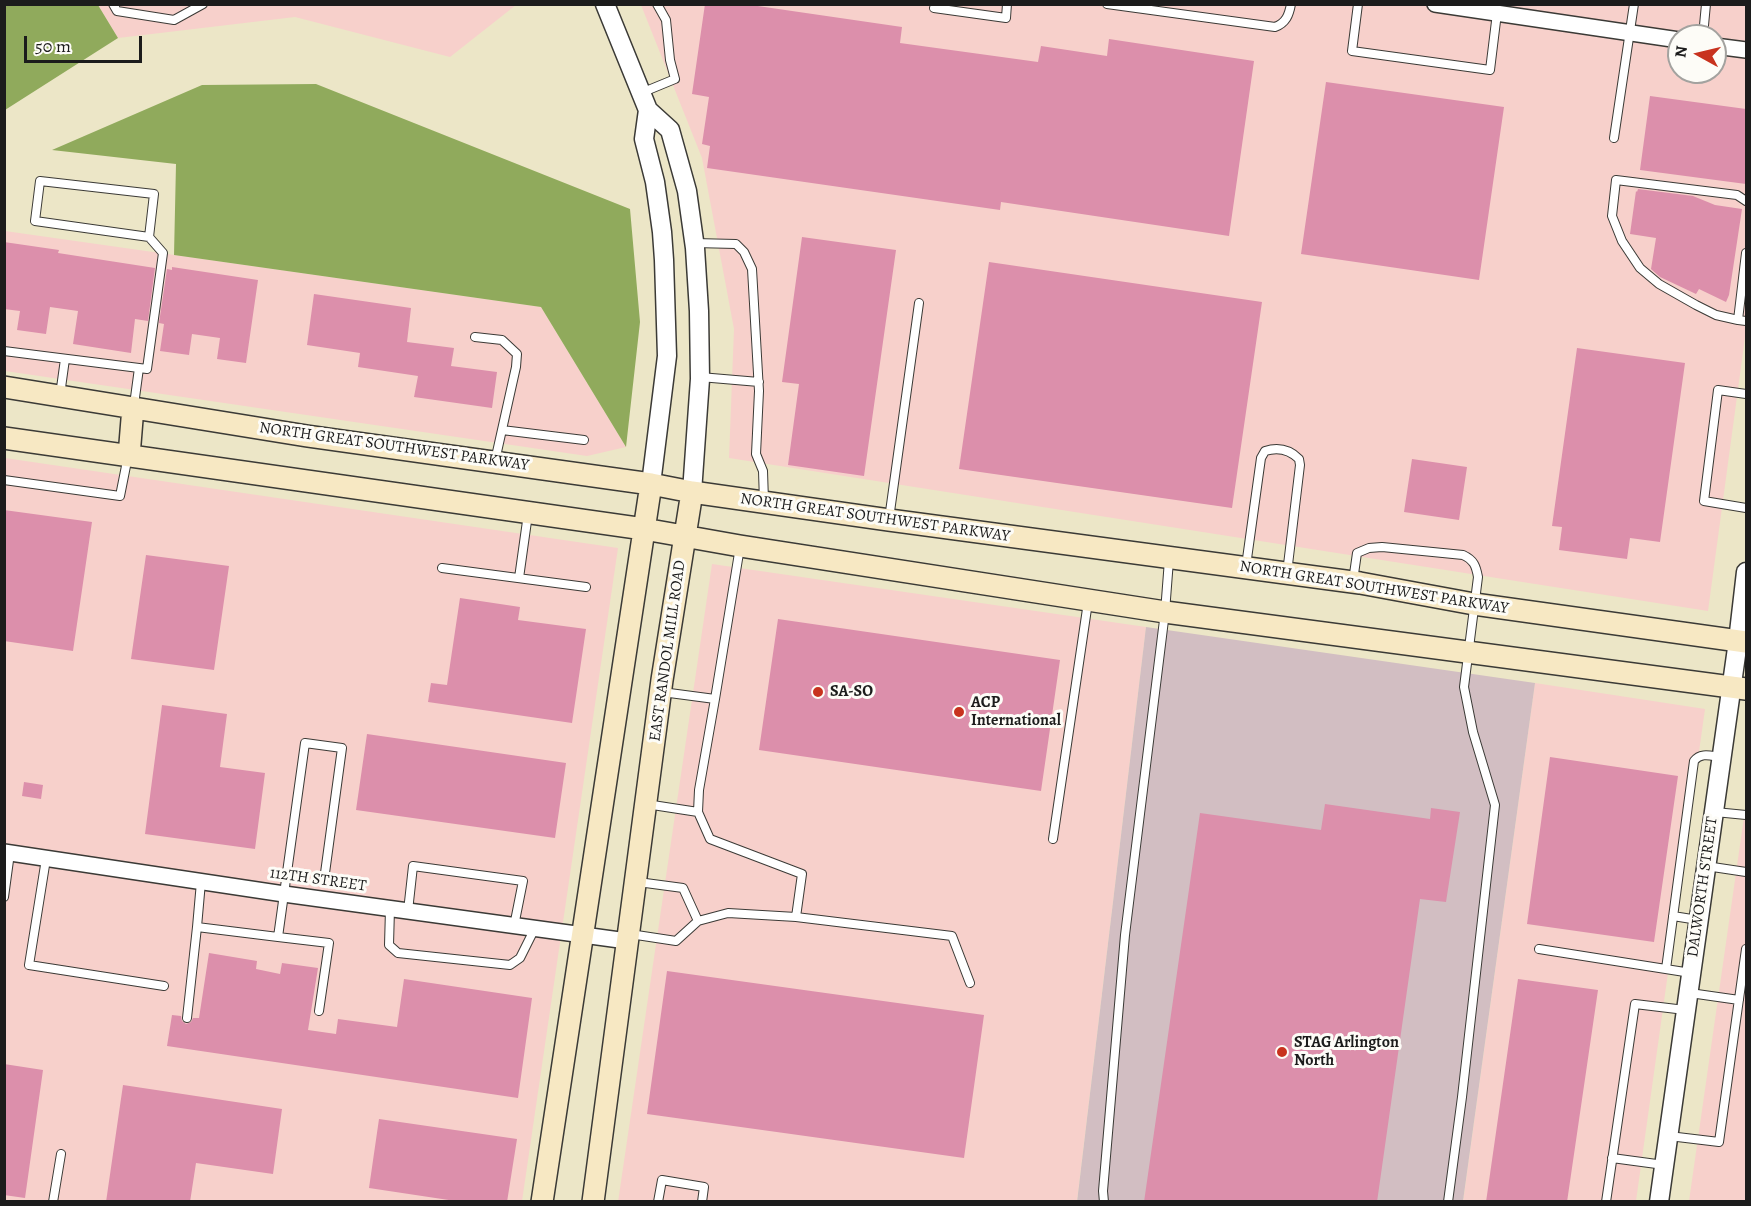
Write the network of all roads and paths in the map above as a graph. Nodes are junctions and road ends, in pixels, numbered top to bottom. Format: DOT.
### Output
graph roads {
  1 [pos="113,4"];
  2 [pos="203,4"];
  3 [pos="605,4"];
  4 [pos="657,4"];
  5 [pos="1007,4"];
  6 [pos="1107,4"];
  7 [pos="1291,4"];
  8 [pos="1358,4"];
  9 [pos="1435,4"];
  10 [pos="1634,4"];
  11 [pos="1706,4"];
  12 [pos="934,8"];
  13 [pos="1497,13"];
  14 [pos="1704,24"];
  15 [pos="1630,33"];
  16 [pos="1667,38"];
  17 [pos="1727,48"];
  18 [pos="1746,50"];
  19 [pos="644,101"];
  20 [pos="1614,138"];
  21 [pos="1746,201"];
  22 [pos="149,237"];
  23 [pos="694,243"];
  24 [pos="1746,253"];
  25 [pos="919,303"];
  26 [pos="1742,320"];
  27 [pos="475,337"];
  28 [pos="4,351"];
  29 [pos="65,359"];
  30 [pos="139,368"];
  31 [pos="700,377"];
  32 [pos="759,381"];
  33 [pos="4,387"];
  34 [pos="1746,394"];
  35 [pos="60,395"];
  36 [pos="134,407"];
  37 [pos="502,430"];
  38 [pos="4,438"];
  39 [pos="584,440"];
  40 [pos="129,456"];
  41 [pos="495,462"];
  42 [pos="4,480"];
  43 [pos="651,484"];
  44 [pos="692,492"];
  45 [pos="765,502"];
  46 [pos="1746,508"];
  47 [pos="529,512"];
  48 [pos="889,520"];
  49 [pos="644,529"];
  50 [pos="684,536"];
  51 [pos="740,546"];
  52 [pos="1169,558"];
  53 [pos="442,568"];
  54 [pos="1245,568"];
  55 [pos="1746,572"];
  56 [pos="1287,573"];
  57 [pos="519,578"];
  58 [pos="1353,582"];
  59 [pos="586,587"];
  60 [pos="1089,600"];
  61 [pos="1474,604"];
  62 [pos="1165,612"];
  63 [pos="1742,642"];
  64 [pos="1467,651"];
  65 [pos="1739,688"];
  66 [pos="660,692"];
  67 [pos="715,699"];
  68 [pos="1721,757"];
  69 [pos="646,804"];
  70 [pos="698,812"];
  71 [pos="1714,812"];
  72 [pos="1746,815"];
  73 [pos="1053,839"];
  74 [pos="7,853"];
  75 [pos="46,859"];
  76 [pos="1706,866"];
  77 [pos="1746,872"];
  78 [pos="325,873"];
  79 [pos="201,882"];
  80 [pos="636,882"];
  81 [pos="284,894"];
  82 [pos="4,897"];
  83 [pos="390,909"];
  84 [pos="408,911"];
  85 [pos="1673,916"];
  86 [pos="796,917"];
  87 [pos="1699,920"];
  88 [pos="698,921"];
  89 [pos="514,926"];
  90 [pos="197,927"];
  91 [pos="535,928"];
  92 [pos="583,935"];
  93 [pos="278,937"];
  94 [pos="628,938"];
  95 [pos="1539,949"];
  96 [pos="1746,949"];
  97 [pos="1666,969"];
  98 [pos="1691,973"];
  99 [pos="970,983"];
  100 [pos="164,986"];
  101 [pos="1739,1000"];
  102 [pos="1687,1002"];
  103 [pos="319,1011"];
  104 [pos="187,1018"];
  105 [pos="1668,1136"];
  106 [pos="61,1154"];
  107 [pos="1612,1158"];
  108 [pos="1664,1166"];
  109 [pos="53,1202"];
  110 [pos="542,1202"];
  111 [pos="593,1202"];
  112 [pos="658,1202"];
  113 [pos="702,1202"];
  114 [pos="1104,1202"];
  115 [pos="1448,1202"];
  116 [pos="1606,1202"];
  117 [pos="1659,1202"];
  1 -- 2 [label="lane"];
  3 -- 19 [label="street, EAST RANDOL MILL ROAD"];
  4 -- 19 [label="lane"];
  5 -- 12 [label="lane"];
  6 -- 7 [label="lane"];
  8 -- 13 [label="lane"];
  9 -- 13 [label="street"];
  10 -- 15 [label="lane"];
  11 -- 14 [label="lane"];
  13 -- 15 [label="street"];
  15 -- 16 [label="street"];
  15 -- 20 [label="lane"];
  17 -- 18 [label="street"];
  19 -- 23 [label="street, EAST RANDOL MILL ROAD"];
  19 -- 43 [label="street, EAST RANDOL MILL ROAD"];
  21 -- 26 [label="lane"];
  22 -- 22 [label="lane"];
  22 -- 30 [label="lane"];
  23 -- 31 [label="street, EAST RANDOL MILL ROAD"];
  23 -- 32 [label="lane"];
  24 -- 26 [label="lane"];
  25 -- 48 [label="lane"];
  27 -- 37 [label="lane"];
  28 -- 29 [label="lane"];
  29 -- 30 [label="lane"];
  29 -- 35 [label="lane"];
  30 -- 36 [label="lane"];
  31 -- 32 [label="lane"];
  31 -- 44 [label="street, EAST RANDOL MILL ROAD"];
  32 -- 45 [label="lane"];
  33 -- 35 [label="main road, NORTH GREAT SOUTHWEST PARKWAY"];
  34 -- 46 [label="lane"];
  35 -- 36 [label="main road, NORTH GREAT SOUTHWEST PARKWAY"];
  36 -- 40 [label="main road"];
  36 -- 41 [label="main road, NORTH GREAT SOUTHWEST PARKWAY"];
  37 -- 39 [label="lane"];
  37 -- 41 [label="lane"];
  38 -- 40 [label="main road"];
  40 -- 42 [label="lane"];
  40 -- 47 [label="main road"];
  41 -- 43 [label="main road, NORTH GREAT SOUTHWEST PARKWAY"];
  43 -- 44 [label="main road, NORTH GREAT SOUTHWEST PARKWAY"];
  43 -- 49 [label="main road, EAST RANDOL MILL ROAD"];
  44 -- 45 [label="main road, NORTH GREAT SOUTHWEST PARKWAY"];
  44 -- 50 [label="main road, EAST RANDOL MILL ROAD"];
  45 -- 48 [label="main road, NORTH GREAT SOUTHWEST PARKWAY"];
  47 -- 49 [label="main road"];
  47 -- 57 [label="lane"];
  48 -- 52 [label="main road, NORTH GREAT SOUTHWEST PARKWAY"];
  49 -- 50 [label="main road"];
  49 -- 92 [label="main road, EAST RANDOL MILL ROAD"];
  50 -- 51 [label="main road"];
  50 -- 66 [label="main road, EAST RANDOL MILL ROAD"];
  51 -- 60 [label="main road"];
  51 -- 67 [label="lane"];
  52 -- 54 [label="main road, NORTH GREAT SOUTHWEST PARKWAY"];
  52 -- 62 [label="lane"];
  53 -- 57 [label="lane"];
  54 -- 56 [label="main road, NORTH GREAT SOUTHWEST PARKWAY"];
  54 -- 56 [label="lane"];
  55 -- 63 [label="street, DALWORTH STREET"];
  56 -- 58 [label="main road, NORTH GREAT SOUTHWEST PARKWAY"];
  57 -- 59 [label="lane"];
  58 -- 61 [label="main road, NORTH GREAT SOUTHWEST PARKWAY"];
  58 -- 61 [label="lane"];
  60 -- 62 [label="main road"];
  60 -- 73 [label="lane"];
  61 -- 63 [label="main road, NORTH GREAT SOUTHWEST PARKWAY"];
  61 -- 64 [label="lane"];
  62 -- 64 [label="main road"];
  62 -- 114 [label="lane"];
  63 -- 65 [label="street, DALWORTH STREET"];
  64 -- 65 [label="main road"];
  64 -- 115 [label="lane"];
  65 -- 68 [label="street, DALWORTH STREET"];
  66 -- 67 [label="lane"];
  66 -- 69 [label="main road, EAST RANDOL MILL ROAD"];
  67 -- 70 [label="lane"];
  68 -- 71 [label="street, DALWORTH STREET"];
  68 -- 85 [label="lane"];
  69 -- 70 [label="lane"];
  69 -- 80 [label="main road, EAST RANDOL MILL ROAD"];
  70 -- 86 [label="lane"];
  71 -- 72 [label="lane"];
  71 -- 76 [label="street, DALWORTH STREET"];
  74 -- 75 [label="street, 112TH STREET"];
  74 -- 82 [label="lane"];
  75 -- 79 [label="street, 112TH STREET"];
  75 -- 100 [label="lane"];
  76 -- 77 [label="lane"];
  76 -- 87 [label="street, DALWORTH STREET"];
  78 -- 81 [label="lane"];
  79 -- 81 [label="street, 112TH STREET"];
  79 -- 90 [label="lane"];
  80 -- 88 [label="lane"];
  80 -- 94 [label="main road, EAST RANDOL MILL ROAD"];
  81 -- 83 [label="street, 112TH STREET"];
  81 -- 93 [label="lane"];
  83 -- 84 [label="street, 112TH STREET"];
  83 -- 91 [label="lane"];
  84 -- 89 [label="street, 112TH STREET"];
  84 -- 89 [label="lane"];
  85 -- 87 [label="lane"];
  85 -- 97 [label="lane"];
  86 -- 88 [label="lane"];
  86 -- 99 [label="lane"];
  87 -- 98 [label="street, DALWORTH STREET"];
  88 -- 94 [label="lane"];
  89 -- 91 [label="street, 112TH STREET"];
  90 -- 93 [label="lane"];
  90 -- 104 [label="lane"];
  91 -- 92 [label="street, 112TH STREET"];
  92 -- 94 [label="street, 112TH STREET"];
  92 -- 110 [label="main road, EAST RANDOL MILL ROAD"];
  93 -- 103 [label="lane"];
  94 -- 111 [label="main road, EAST RANDOL MILL ROAD"];
  95 -- 97 [label="lane"];
  96 -- 101 [label="lane"];
  97 -- 98 [label="lane"];
  98 -- 102 [label="street, DALWORTH STREET"];
  101 -- 102 [label="lane"];
  101 -- 105 [label="lane"];
  102 -- 105 [label="street, DALWORTH STREET"];
  102 -- 107 [label="lane"];
  105 -- 108 [label="street, DALWORTH STREET"];
  106 -- 109 [label="lane"];
  107 -- 108 [label="lane"];
  107 -- 116 [label="lane"];
  108 -- 117 [label="street, DALWORTH STREET"];
  112 -- 113 [label="lane"];
}
